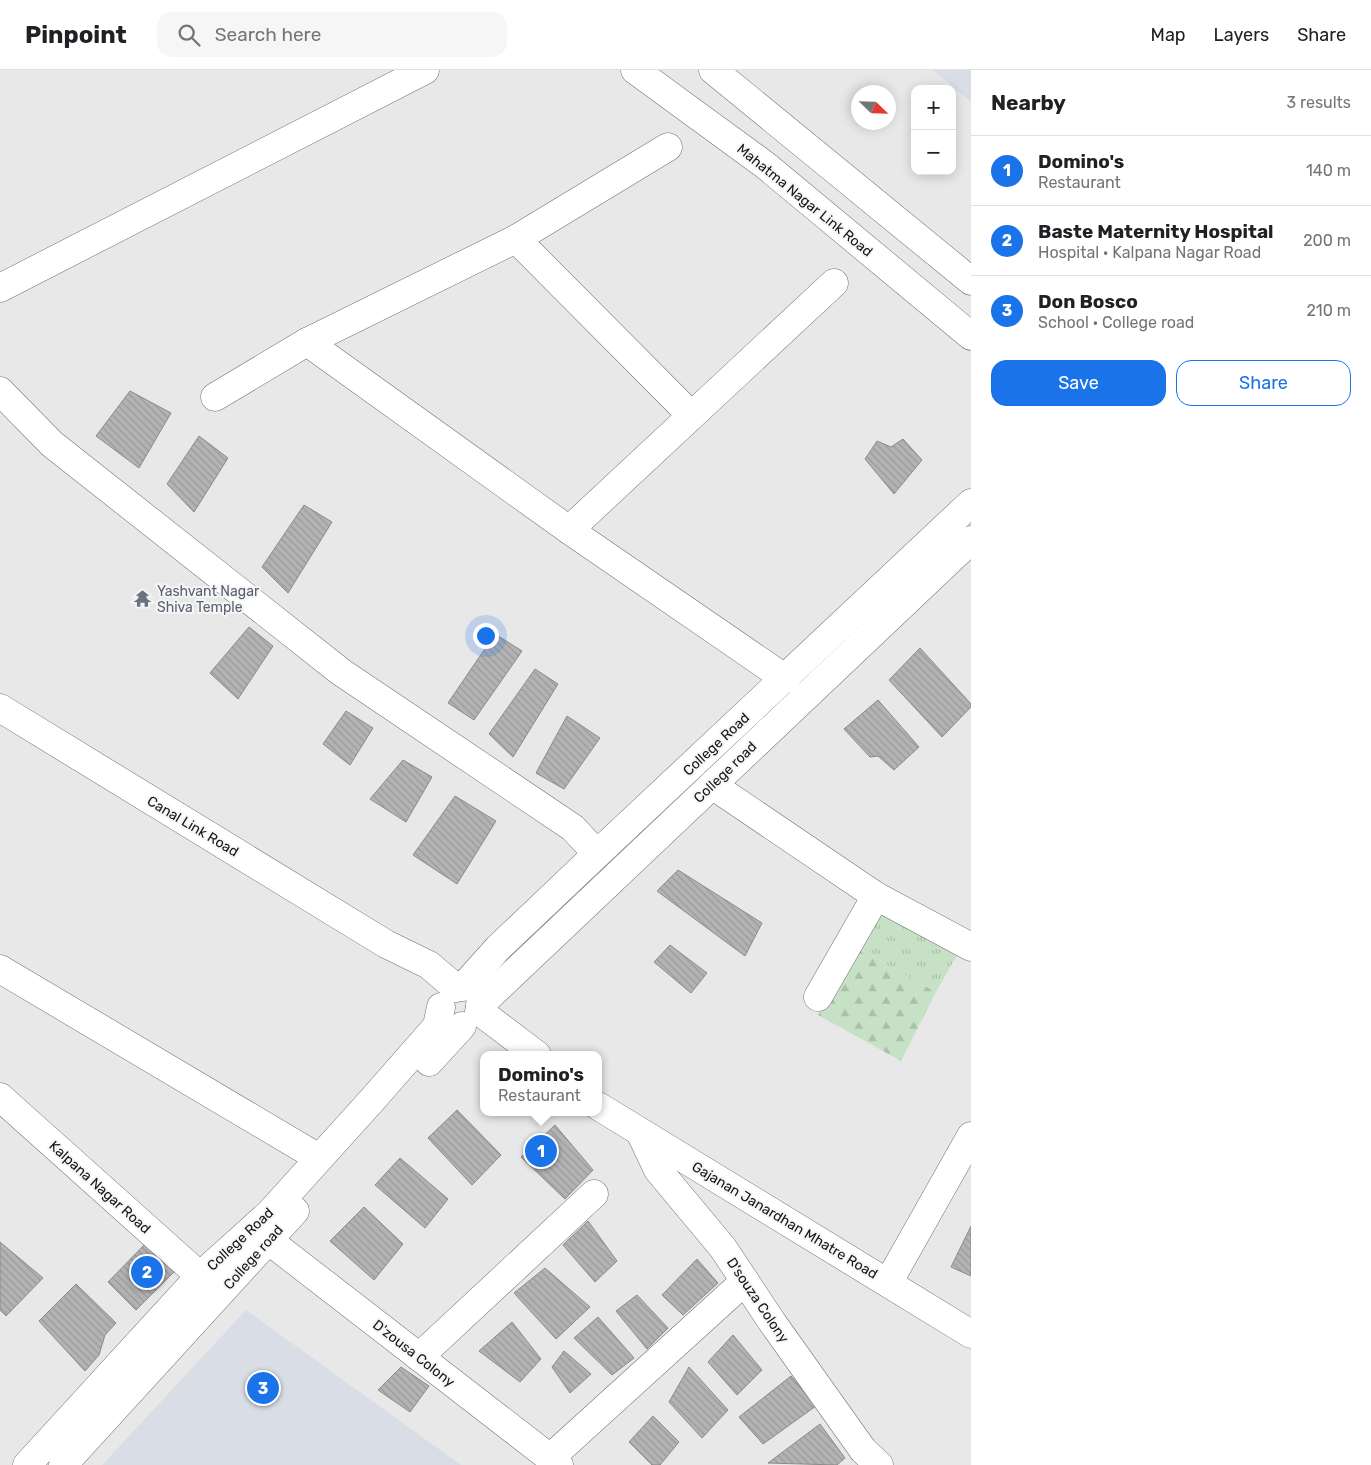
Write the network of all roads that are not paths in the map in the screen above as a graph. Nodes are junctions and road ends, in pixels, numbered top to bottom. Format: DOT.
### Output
graph roads {
  1 [pos="425,70"];
  2 [pos="635,70"];
  3 [pos="713,70"];
  4 [pos="668,147"];
  5 [pos="516,239"];
  6 [pos="971,281"];
  7 [pos="834,283"];
  8 [pos="0,288"];
  9 [pos="971,336"];
  10 [pos="307,342"];
  11 [pos="0,391"];
  12 [pos="215,397"];
  13 [pos="691,415"];
  14 [pos="971,503"];
  15 [pos="569,530"];
  16 [pos="971,540"];
  17 [pos="786,679"];
  18 [pos="0,708"];
  19 [pos="712,785"];
  20 [pos="596,854"];
  21 [pos="876,896"];
  22 [pos="971,947"];
  23 [pos="0,969"];
  24 [pos="818,997"];
  25 [pos="461,1006"];
  26 [pos="505,1051"];
  27 [pos="531,1051"];
  28 [pos="0,1097"];
  29 [pos="602,1108"];
  30 [pos="640,1132"];
  31 [pos="971,1136"];
  32 [pos="320,1158"];
  33 [pos="594,1194"];
  34 [pos="268,1240"];
  35 [pos="200,1276"];
  36 [pos="745,1281"];
  37 [pos="888,1283"];
  38 [pos="971,1334"];
  39 [pos="419,1357"];
  40 [pos="554,1462"];
  41 [pos="27,1465"];
  42 [pos="63,1465"];
  43 [pos="880,1465"];
  1 -- 8 [label="street"];
  2 -- 9 [label="street, Mahatma Nagar Link Road"];
  3 -- 6 [label="street"];
  4 -- 5 [label="street"];
  5 -- 10 [label="street"];
  5 -- 13 [label="street"];
  7 -- 13 [label="street"];
  10 -- 12 [label="street"];
  10 -- 15 [label="street"];
  11 -- 20 [label="street"];
  13 -- 15 [label="street"];
  14 -- 17 [label="street, College Road"];
  15 -- 17 [label="street"];
  16 -- 19 [label="street, College road"];
  17 -- 20 [label="street, College Road"];
  18 -- 25 [label="street, Canal Link Road"];
  19 -- 21 [label="street"];
  19 -- 25 [label="street, College road"];
  20 -- 25 [label="street, College Road"];
  21 -- 22 [label="street"];
  21 -- 24 [label="street"];
  23 -- 32 [label="street"];
  25 -- 26 [label="street"];
  25 -- 27 [label="street"];
  25 -- 32 [label="street, College Road"];
  25 -- 34 [label="street, College road"];
  28 -- 35 [label="street, Kalpana Nagar Road"];
  29 -- 30 [label="street, Gajanan Janardhan Mhatre Road"];
  30 -- 36 [label="street, D'souza Colony"];
  30 -- 37 [label="street, Gajanan Janardhan Mhatre Road"];
  31 -- 37 [label="street"];
  32 -- 35 [label="street, College Road"];
  33 -- 39 [label="street"];
  34 -- 39 [label="street, D'zousa Colony"];
  34 -- 42 [label="street, College road"];
  35 -- 41 [label="street, College Road"];
  36 -- 40 [label="street"];
  36 -- 43 [label="street, D'souza Colony"];
  37 -- 38 [label="street, Gajanan Janardhan Mhatre Road"];
  39 -- 40 [label="street, D'zousa Colony"];
}
